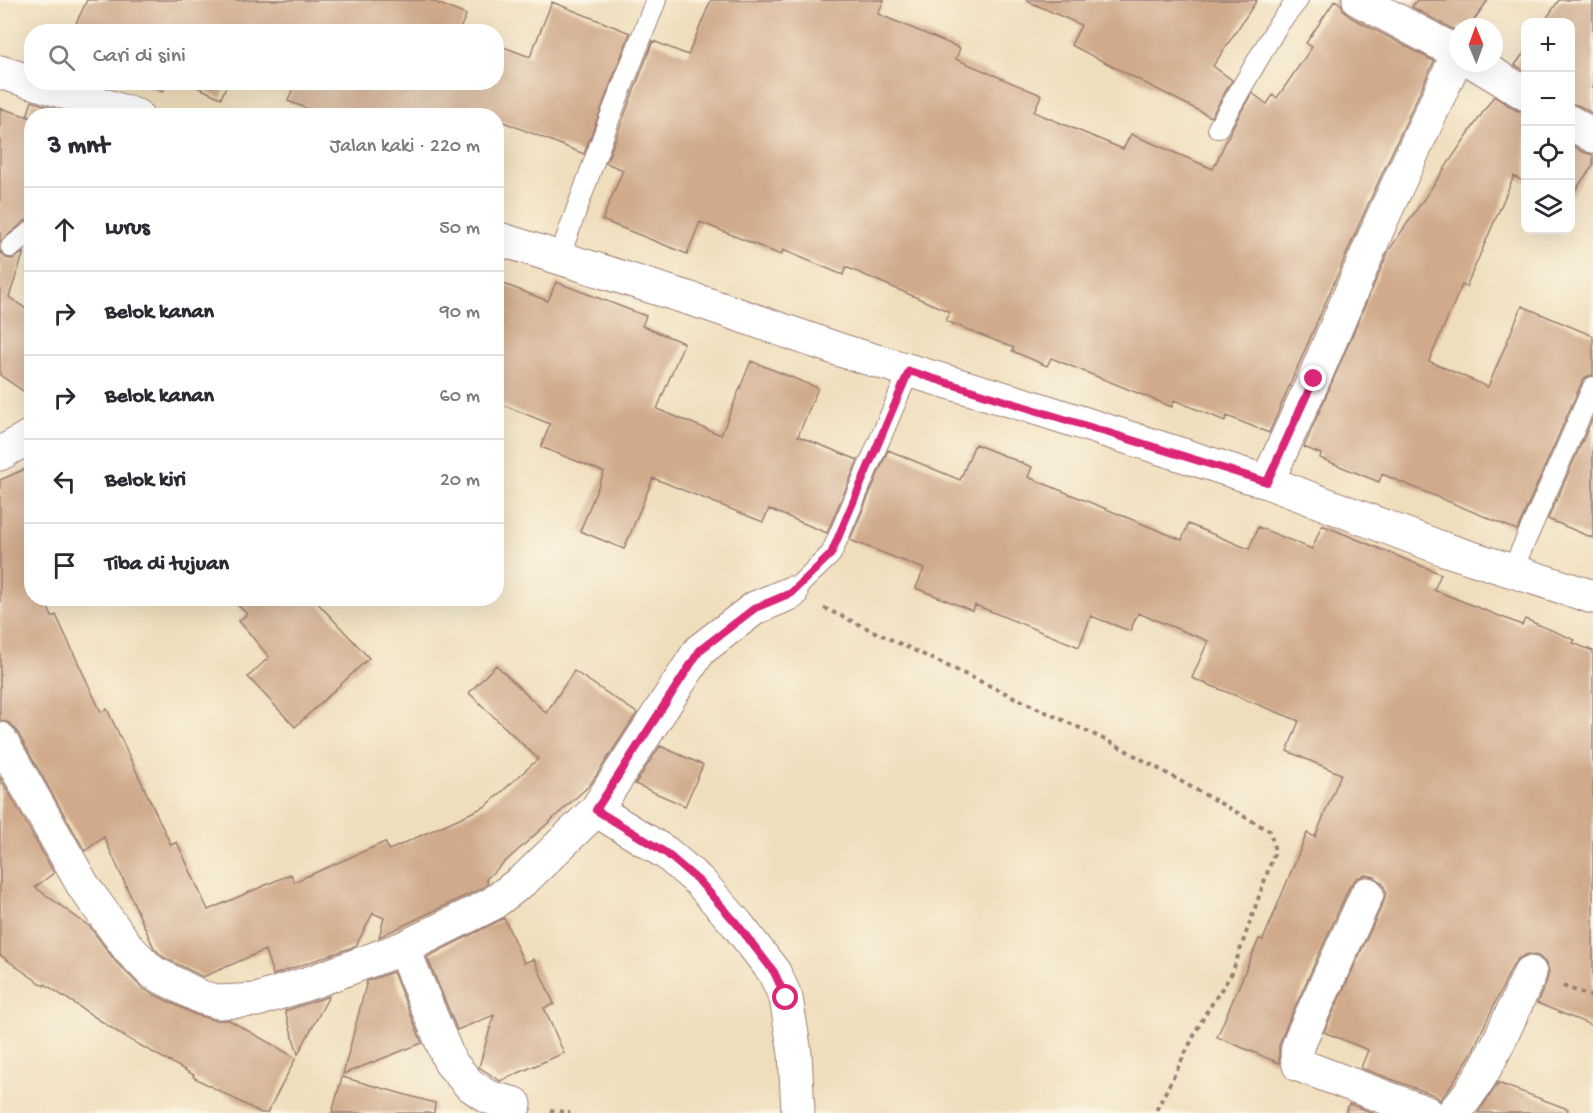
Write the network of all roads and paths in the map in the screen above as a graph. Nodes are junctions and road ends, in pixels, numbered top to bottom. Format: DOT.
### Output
graph roads {
  1 [pos="656,0"];
  2 [pos="1298,0"];
  3 [pos="1359,0"];
  4 [pos="1449,48"];
  5 [pos="0,72"];
  6 [pos="1449,72"];
  7 [pos="1490,72"];
  8 [pos="24,79"];
  9 [pos="57,90"];
  10 [pos="1521,91"];
  11 [pos="112,108"];
  12 [pos="1575,125"];
  13 [pos="1218,128"];
  14 [pos="1593,135"];
  15 [pos="24,237"];
  16 [pos="504,241"];
  17 [pos="11,247"];
  18 [pos="559,258"];
  19 [pos="909,371"];
  20 [pos="1593,387"];
  21 [pos="1267,482"];
  22 [pos="1512,571"];
  23 [pos="791,593"];
  24 [pos="1593,597"];
  25 [pos="0,739"];
  26 [pos="596,810"];
  27 [pos="1367,894"];
  28 [pos="403,948"];
  29 [pos="1530,973"];
  30 [pos="515,1104"];
  31 [pos="798,1113"];
  32 [pos="1155,1113"];
  33 [pos="1427,1113"];
  34 [pos="1453,1113"];
  1 -- 18 [label="lane"];
  2 -- 13 [label="lane"];
  3 -- 4 [label="street"];
  5 -- 8 [label="street"];
  6 -- 21 [label="street"];
  7 -- 10 [label="street"];
  9 -- 11 [label="street"];
  12 -- 14 [label="street"];
  15 -- 17 [label="lane"];
  16 -- 18 [label="street"];
  18 -- 19 [label="street"];
  19 -- 21 [label="street"];
  19 -- 23 [label="lane"];
  20 -- 22 [label="lane"];
  21 -- 22 [label="street"];
  22 -- 24 [label="street"];
  23 -- 26 [label="street"];
  23 -- 32 [label="path"];
  25 -- 28 [label="street"];
  26 -- 28 [label="street"];
  26 -- 31 [label="street"];
  27 -- 33 [label="street"];
  28 -- 30 [label="street"];
  29 -- 34 [label="street"];
}
